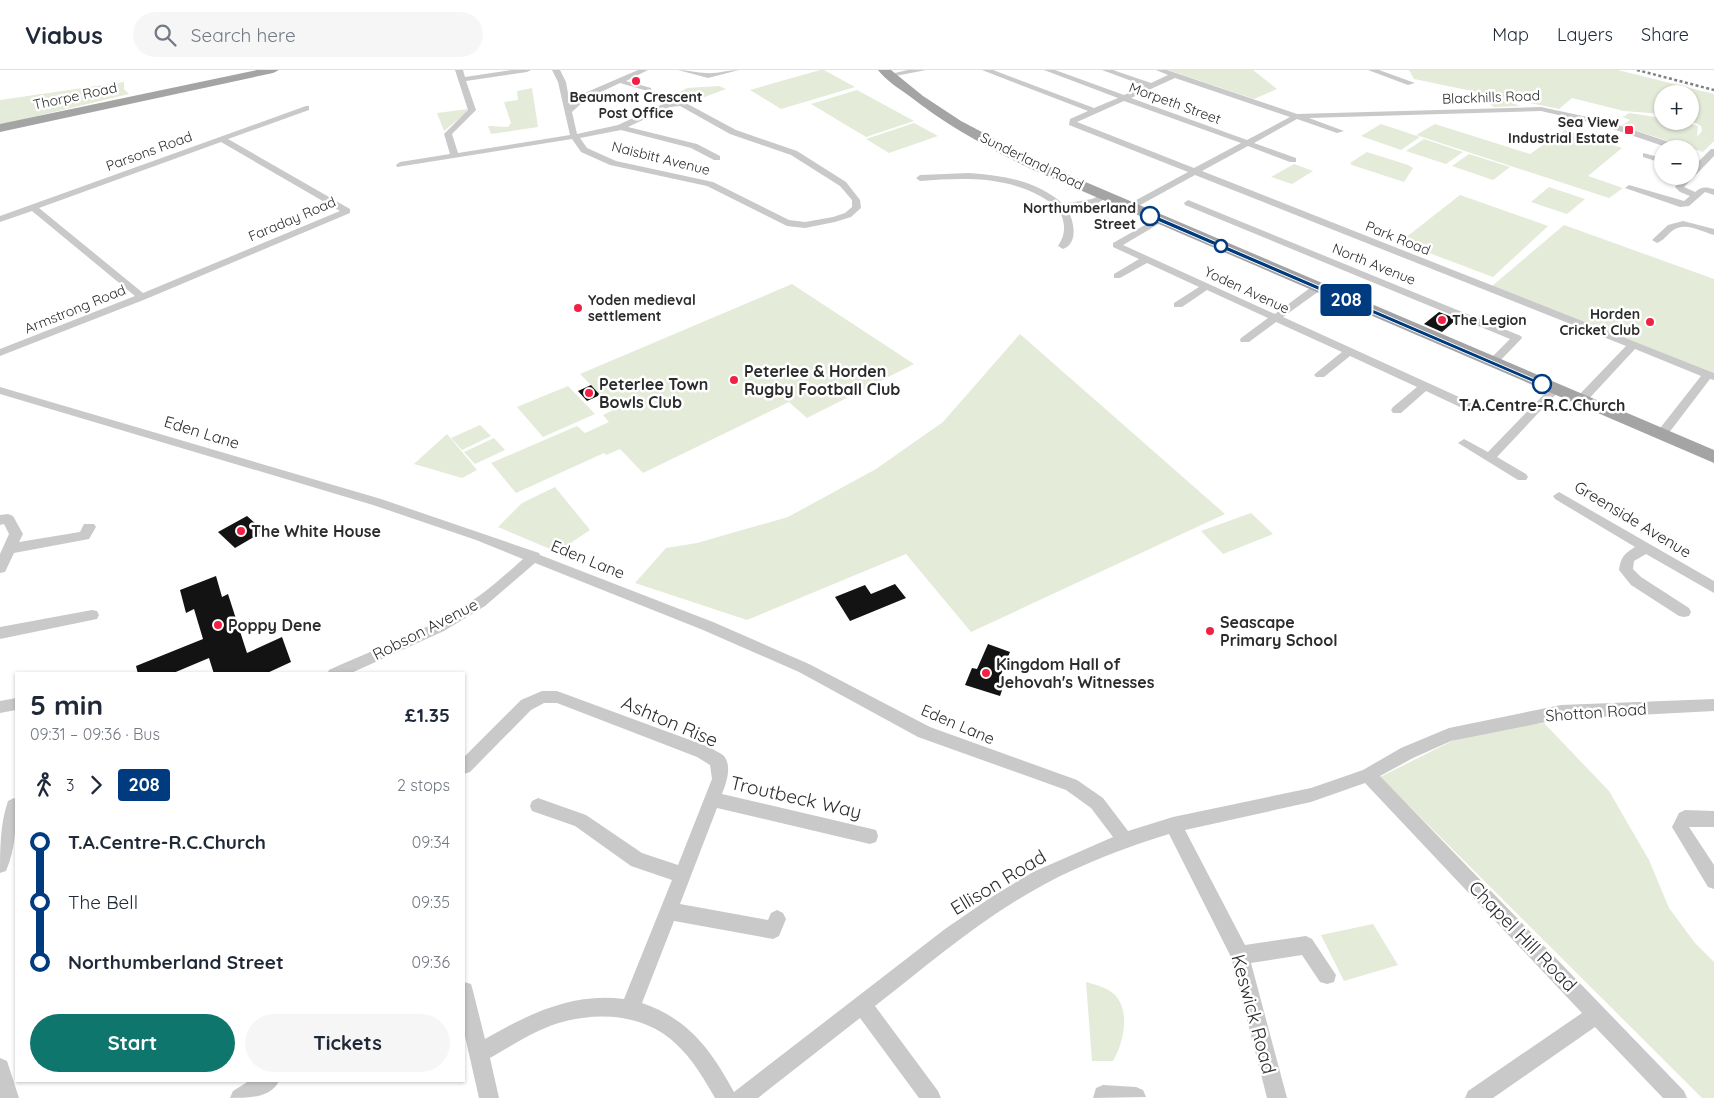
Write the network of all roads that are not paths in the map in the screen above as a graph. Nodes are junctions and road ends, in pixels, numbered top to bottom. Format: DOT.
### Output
graph roads {
  1 [pos="273,70"];
  2 [pos="459,70"];
  3 [pos="527,70"];
  4 [pos="556,70"];
  5 [pos="644,70"];
  6 [pos="682,70"];
  7 [pos="736,70"];
  8 [pos="922,70"];
  9 [pos="986,70"];
  10 [pos="1048,70"];
  11 [pos="1106,70"];
  12 [pos="1160,70"];
  13 [pos="1372,70"];
  14 [pos="887,73"];
  15 [pos="1175,75"];
  16 [pos="463,79"];
  17 [pos="620,81"];
  18 [pos="1411,83"];
  19 [pos="1152,86"];
  20 [pos="571,89"];
  21 [pos="597,90"];
  22 [pos="648,90"];
  23 [pos="1126,98"];
  24 [pos="306,108"];
  25 [pos="1094,111"];
  26 [pos="568,112"];
  27 [pos="1297,116"];
  28 [pos="621,127"];
  29 [pos="0,128"];
  30 [pos="1340,131"];
  31 [pos="574,136"];
  32 [pos="222,139"];
  33 [pos="1654,140"];
  34 [pos="1248,143"];
  35 [pos="454,155"];
  36 [pos="1646,155"];
  37 [pos="1709,156"];
  38 [pos="717,158"];
  39 [pos="1654,158"];
  40 [pos="1293,160"];
  41 [pos="400,165"];
  42 [pos="1699,165"];
  43 [pos="1194,172"];
  44 [pos="920,178"];
  45 [pos="1680,185"];
  46 [pos="1629,188"];
  47 [pos="1714,192"];
  48 [pos="1696,195"];
  49 [pos="1105,196"];
  50 [pos="1188,202"];
  51 [pos="34,207"];
  52 [pos="1063,207"];
  53 [pos="1130,207"];
  54 [pos="0,219"];
  55 [pos="1159,220"];
  56 [pos="1714,232"];
  57 [pos="1656,240"];
  58 [pos="1062,246"];
  59 [pos="1147,259"];
  60 [pos="1117,276"];
  61 [pos="1207,286"];
  62 [pos="1318,288"];
  63 [pos="142,297"];
  64 [pos="1178,305"];
  65 [pos="1276,318"];
  66 [pos="1245,340"];
  67 [pos="1633,345"];
  68 [pos="1349,352"];
  69 [pos="0,354"];
  70 [pos="1492,362"];
  71 [pos="1320,375"];
  72 [pos="1711,376"];
  73 [pos="1425,386"];
  74 [pos="1555,389"];
  75 [pos="0,390"];
  76 [pos="1581,400"];
  77 [pos="1466,405"];
  78 [pos="1397,410"];
  79 [pos="1661,435"];
  80 [pos="1464,443"];
  81 [pos="1714,457"];
  82 [pos="1490,458"];
  83 [pos="1522,477"];
  84 [pos="1559,496"];
  85 [pos="0,520"];
  86 [pos="89,527"];
  87 [pos="1646,547"];
  88 [pos="9,549"];
  89 [pos="534,556"];
  90 [pos="0,568"];
  91 [pos="1714,588"];
  92 [pos="1684,612"];
  93 [pos="92,615"];
  94 [pos="0,633"];
  95 [pos="352,670"];
  96 [pos="15,704"];
  97 [pos="1714,705"];
  98 [pos="0,708"];
  99 [pos="465,765"];
  100 [pos="1372,772"];
  101 [pos="712,799"];
  102 [pos="10,806"];
  103 [pos="538,806"];
  104 [pos="1714,819"];
  105 [pos="1174,825"];
  106 [pos="870,836"];
  107 [pos="1125,840"];
  108 [pos="0,865"];
  109 [pos="1709,874"];
  110 [pos="683,875"];
  111 [pos="670,911"];
  112 [pos="776,919"];
  113 [pos="1240,954"];
  114 [pos="1327,975"];
  115 [pos="465,995"];
  116 [pos="862,1005"];
  117 [pos="630,1009"];
  118 [pos="1597,1014"];
  119 [pos="479,1053"];
  120 [pos="0,1068"];
  121 [pos="266,1082"];
  122 [pos="1136,1097"];
  123 [pos="9,1098"];
  124 [pos="240,1098"];
  125 [pos="489,1098"];
  126 [pos="727,1098"];
  127 [pos="742,1098"];
  128 [pos="931,1098"];
  129 [pos="1103,1098"];
  130 [pos="1277,1098"];
  131 [pos="1475,1098"];
  132 [pos="1677,1098"];
  1 -- 29 [label="main road, Thorpe Road"];
  2 -- 16 [label="street"];
  3 -- 16 [label="street"];
  4 -- 20 [label="street"];
  5 -- 17 [label="street"];
  6 -- 7 [label="street"];
  8 -- 14 [label="street"];
  9 -- 25 [label="street"];
  10 -- 23 [label="street, Morpeth Street"];
  11 -- 19 [label="street"];
  12 -- 15 [label="street"];
  13 -- 18 [label="street"];
  14 -- 49 [label="main road, Sunderland Road"];
  15 -- 19 [label="street"];
  15 -- 27 [label="street"];
  16 -- 35 [label="street"];
  17 -- 21 [label="street"];
  17 -- 22 [label="street"];
  19 -- 23 [label="street"];
  20 -- 21 [label="street"];
  20 -- 26 [label="street"];
  21 -- 26 [label="street"];
  23 -- 25 [label="street"];
  23 -- 34 [label="street, Morpeth Street"];
  24 -- 32 [label="street, Parsons Road"];
  25 -- 43 [label="street, Park Road"];
  26 -- 31 [label="street"];
  27 -- 30 [label="street"];
  27 -- 33 [label="street, Blackhills Road"];
  27 -- 34 [label="street"];
  28 -- 31 [label="street"];
  28 -- 31 [label="street, Naisbitt Avenue"];
  28 -- 38 [label="street"];
  31 -- 35 [label="street"];
  32 -- 51 [label="street, Parsons Road"];
  32 -- 63 [label="street, Faraday Road"];
  34 -- 40 [label="street, Morpeth Street"];
  34 -- 43 [label="street"];
  35 -- 41 [label="street"];
  36 -- 39 [label="street"];
  37 -- 42 [label="street"];
  43 -- 53 [label="street"];
  43 -- 67 [label="street, Park Road"];
  44 -- 52 [label="street"];
  45 -- 48 [label="street"];
  46 -- 48 [label="street"];
  47 -- 48 [label="street"];
  49 -- 52 [label="street"];
  49 -- 53 [label="main road, Sunderland Road"];
  50 -- 70 [label="street, North Avenue"];
  51 -- 54 [label="street, Parsons Road"];
  51 -- 63 [label="street, Armstrong Road"];
  52 -- 58 [label="street"];
  53 -- 55 [label="main road, Sunderland Road"];
  55 -- 59 [label="street, Yoden Avenue"];
  55 -- 62 [label="main road, Sunderland Road"];
  56 -- 57 [label="street"];
  59 -- 60 [label="street"];
  59 -- 61 [label="street, Yoden Avenue"];
  61 -- 64 [label="street"];
  61 -- 65 [label="street, Yoden Avenue"];
  62 -- 65 [label="street"];
  62 -- 70 [label="main road, Sunderland Road"];
  63 -- 69 [label="street, Armstrong Road"];
  65 -- 66 [label="street"];
  65 -- 68 [label="street, Yoden Avenue"];
  67 -- 72 [label="street, Park Road"];
  67 -- 76 [label="street"];
  68 -- 71 [label="street"];
  68 -- 73 [label="street, Yoden Avenue"];
  70 -- 74 [label="main road, Sunderland Road"];
  72 -- 79 [label="street"];
  73 -- 77 [label="street, Yoden Avenue"];
  73 -- 78 [label="street"];
  74 -- 76 [label="main road, Sunderland Road"];
  74 -- 82 [label="street"];
  75 -- 89 [label="street, Eden Lane"];
  76 -- 79 [label="main road, Sunderland Road"];
  79 -- 81 [label="main road, Sunderland Road"];
  80 -- 82 [label="street"];
  82 -- 83 [label="street"];
  84 -- 87 [label="street, Greenside Avenue"];
  85 -- 88 [label="street"];
  86 -- 88 [label="street"];
  87 -- 91 [label="street, Greenside Avenue"];
  87 -- 92 [label="street"];
  88 -- 90 [label="street"];
  89 -- 95 [label="street, Robson Avenue"];
  89 -- 107 [label="street, Eden Lane"];
  93 -- 94 [label="street"];
  96 -- 98 [label="street"];
  97 -- 100 [label="street, Shotton Road"];
  99 -- 101 [label="street, Ashton Rise"];
  100 -- 105 [label="street, Ellison Road"];
  100 -- 118 [label="street, Chapel Hill Road"];
  101 -- 106 [label="street, Troutbeck Way"];
  101 -- 110 [label="street, Ashton Rise"];
  102 -- 108 [label="street"];
  103 -- 110 [label="street"];
  104 -- 109 [label="street"];
  105 -- 107 [label="street, Ellison Road"];
  105 -- 113 [label="street, Keswick Road"];
  107 -- 116 [label="street, Ellison Road"];
  110 -- 111 [label="street, Ashton Rise"];
  111 -- 112 [label="street"];
  111 -- 117 [label="street, Ashton Rise"];
  113 -- 114 [label="street"];
  113 -- 130 [label="street, Keswick Road"];
  115 -- 119 [label="street"];
  116 -- 127 [label="street, Ellison Road"];
  116 -- 128 [label="street"];
  117 -- 119 [label="street"];
  117 -- 126 [label="street"];
  118 -- 131 [label="street"];
  118 -- 132 [label="street, Chapel Hill Road"];
  119 -- 125 [label="street"];
  120 -- 123 [label="street"];
  121 -- 124 [label="street"];
  122 -- 129 [label="street"];
}
